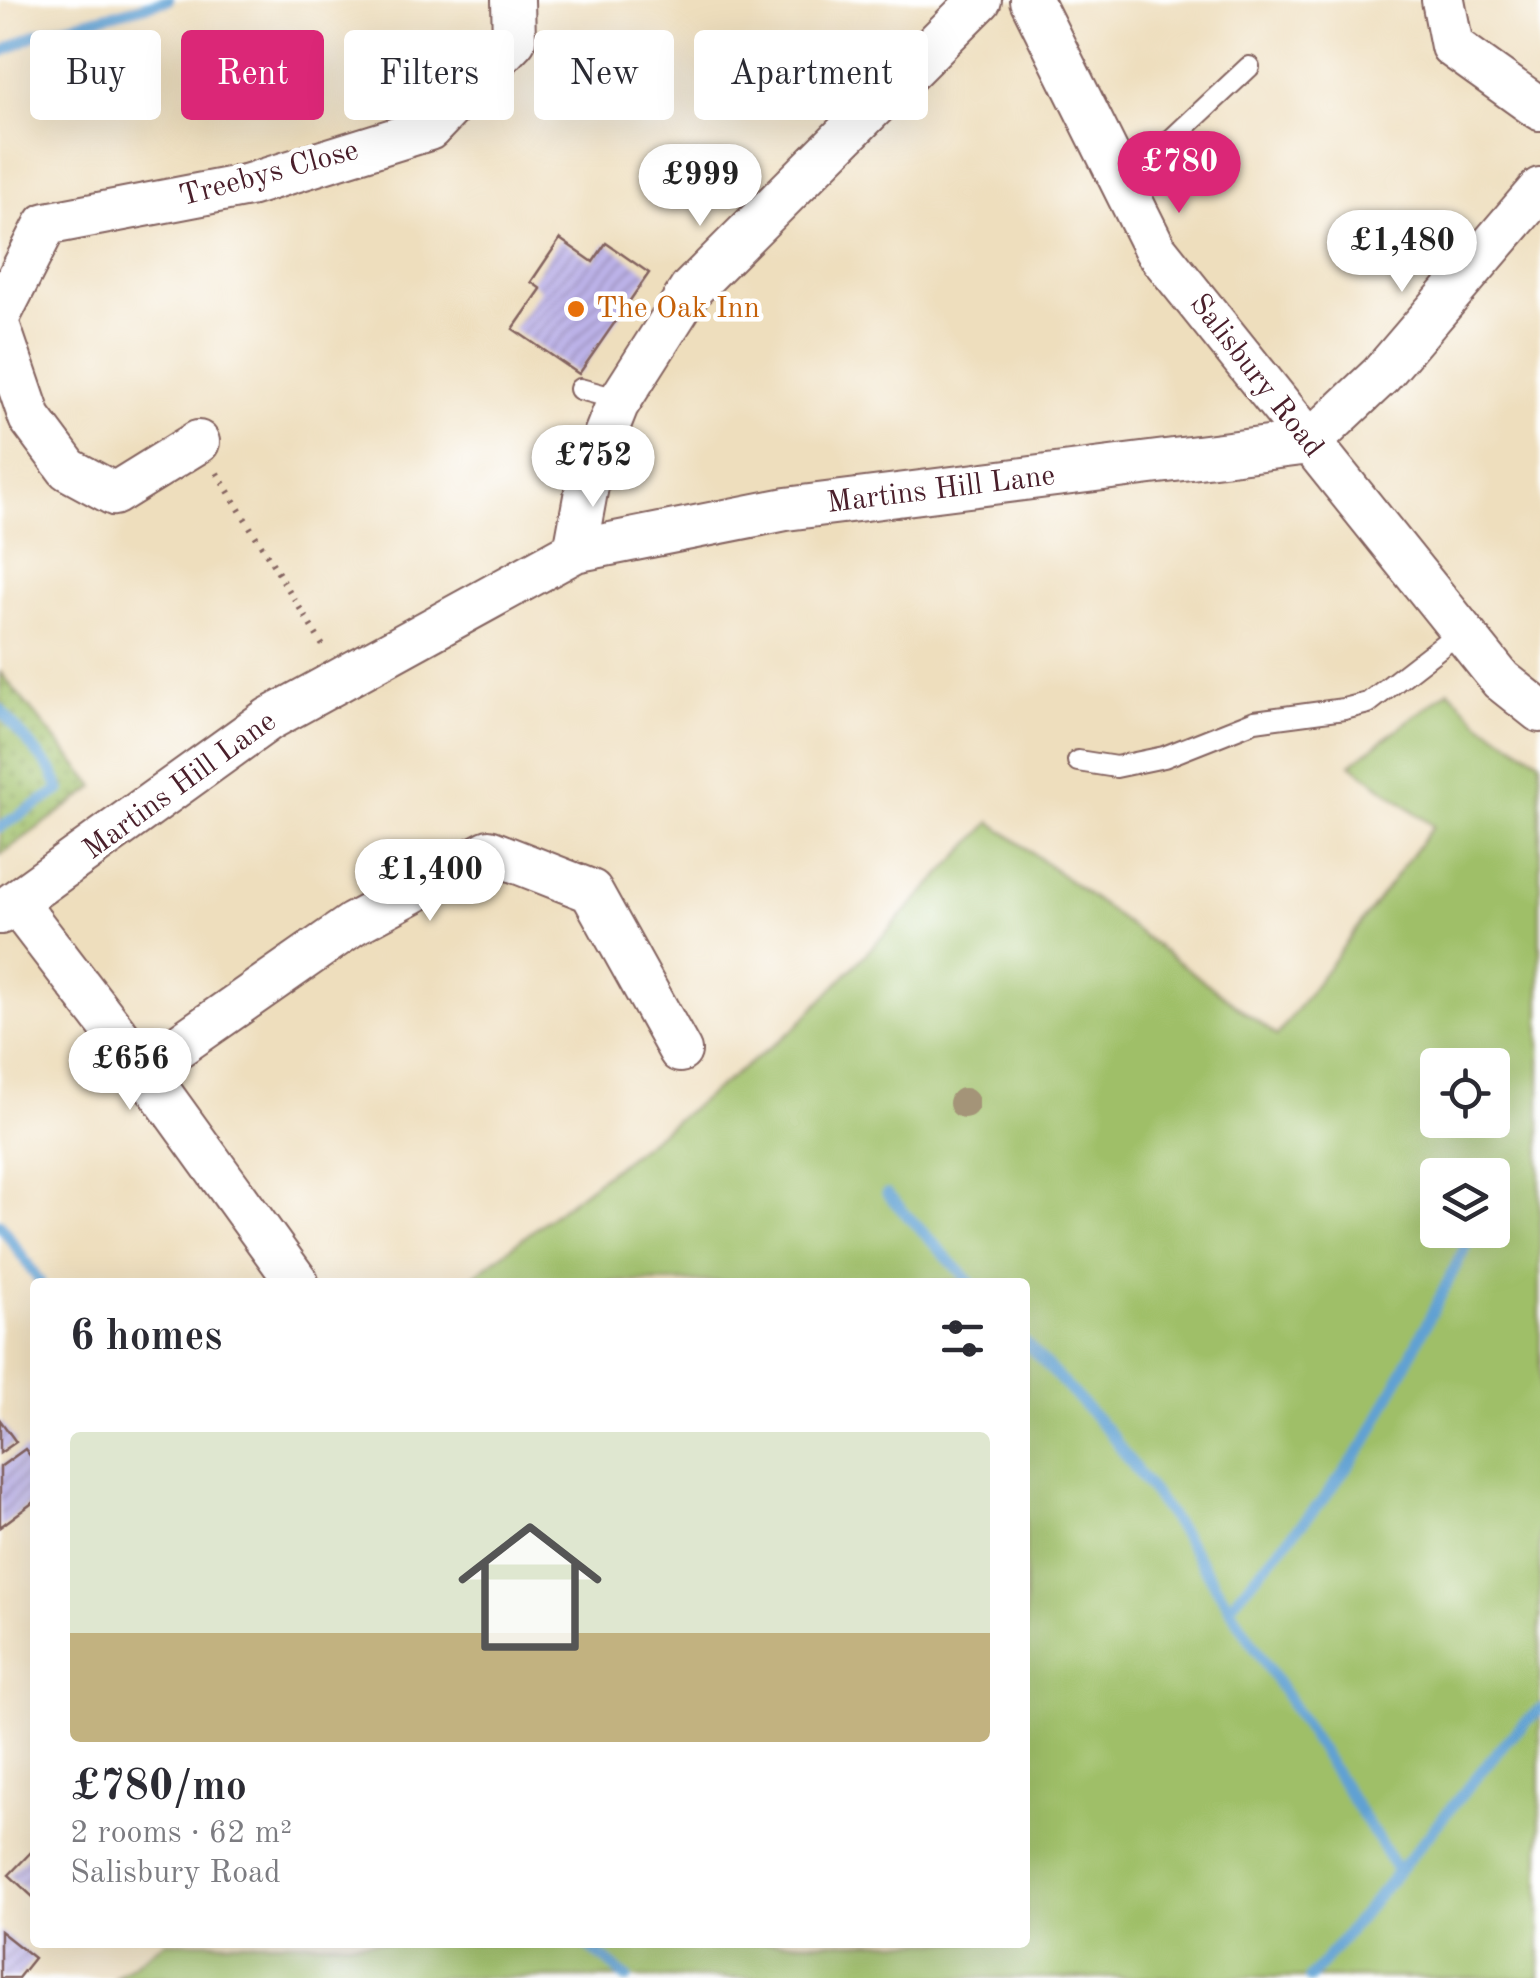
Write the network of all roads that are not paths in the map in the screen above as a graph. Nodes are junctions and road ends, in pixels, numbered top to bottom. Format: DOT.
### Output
graph roads {
  1 [pos="514,0"];
  2 [pos="980,0"];
  3 [pos="1031,0"];
  4 [pos="1442,0"];
  5 [pos="1249,66"];
  6 [pos="1540,109"];
  7 [pos="1123,184"];
  8 [pos="1540,189"];
  9 [pos="0,314"];
  10 [pos="0,330"];
  11 [pos="198,442"];
  12 [pos="1309,444"];
  13 [pos="575,551"];
  14 [pos="1462,631"];
  15 [pos="1540,711"];
  16 [pos="1078,762"];
  17 [pos="8,908"];
  18 [pos="680,1051"];
  19 [pos="144,1070"];
  20 [pos="294,1278"];
  1 -- 9 [label="street, Treebys Close"];
  2 -- 13 [label="street"];
  3 -- 7 [label="street, Salisbury Road"];
  4 -- 6 [label="street"];
  5 -- 7 [label="lane"];
  7 -- 12 [label="street, Salisbury Road"];
  8 -- 12 [label="street"];
  10 -- 11 [label="street"];
  12 -- 13 [label="street, Martins Hill Lane"];
  12 -- 14 [label="street, Salisbury Road"];
  13 -- 17 [label="street, Martins Hill Lane"];
  14 -- 15 [label="street, Salisbury Road"];
  14 -- 16 [label="lane"];
  17 -- 19 [label="street"];
  18 -- 19 [label="street"];
  19 -- 20 [label="street"];
}
